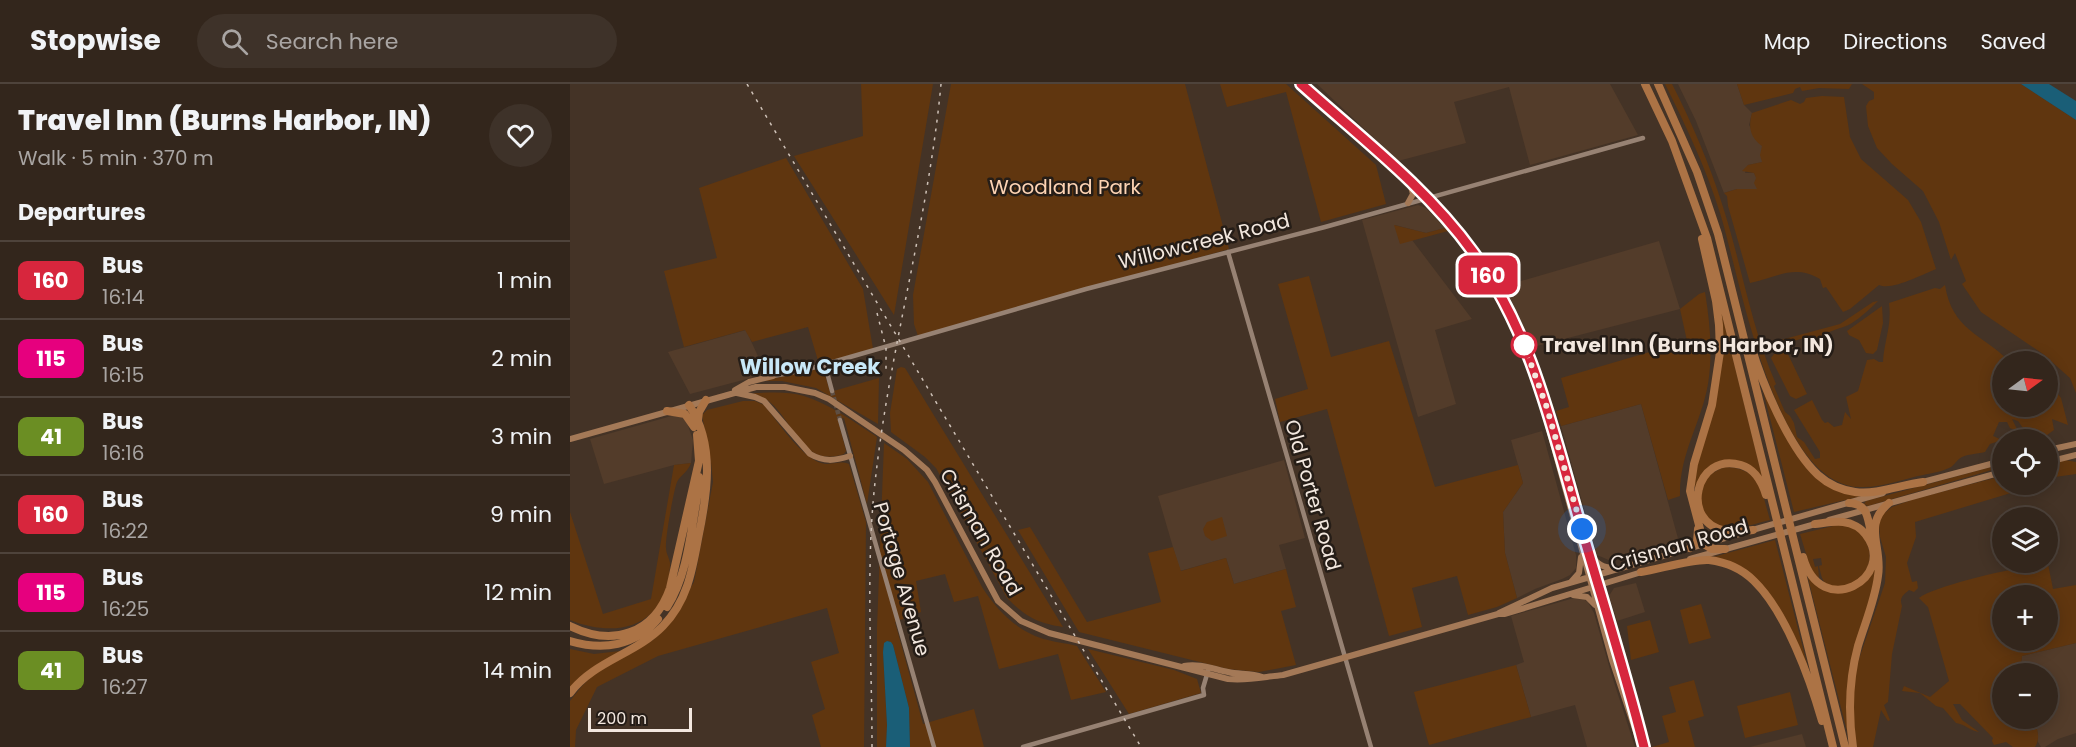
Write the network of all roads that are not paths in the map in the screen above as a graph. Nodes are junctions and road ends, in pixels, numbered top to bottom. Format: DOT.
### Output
graph roads {
  1 [pos="1301,84"];
  2 [pos="1645,84"];
  3 [pos="1658,84"];
  4 [pos="1644,138"];
  5 [pos="1686,176"];
  6 [pos="1410,182"];
  7 [pos="1426,197"];
  8 [pos="1408,203"];
  9 [pos="1228,252"];
  10 [pos="1728,272"];
  11 [pos="825,365"];
  12 [pos="773,376"];
  13 [pos="1536,378"];
  14 [pos="832,391"];
  15 [pos="730,393"];
  16 [pos="706,400"];
  17 [pos="689,405"];
  18 [pos="667,411"];
  19 [pos="840,420"];
  20 [pos="697,427"];
  21 [pos="570,439"];
  22 [pos="2076,444"];
  23 [pos="2058,448"];
  24 [pos="2076,455"];
  25 [pos="850,456"];
  26 [pos="699,460"];
  27 [pos="2058,460"];
  28 [pos="1992,464"];
  29 [pos="707,474"];
  30 [pos="1992,475"];
  31 [pos="1923,483"];
  32 [pos="1785,501"];
  33 [pos="1850,503"];
  34 [pos="1888,503"];
  35 [pos="1865,510"];
  36 [pos="1697,519"];
  37 [pos="1812,525"];
  38 [pos="1758,528"];
  39 [pos="1579,542"];
  40 [pos="1876,542"];
  41 [pos="1704,544"];
  42 [pos="1690,548"];
  43 [pos="1588,549"];
  44 [pos="1725,549"];
  45 [pos="1789,565"];
  46 [pos="1624,567"];
  47 [pos="1641,572"];
  48 [pos="1592,577"];
  49 [pos="1613,581"];
  50 [pos="1570,583"];
  51 [pos="1595,586"];
  52 [pos="1564,595"];
  53 [pos="1603,602"];
  54 [pos="1597,608"];
  55 [pos="1499,613"];
  56 [pos="570,626"];
  57 [pos="570,643"];
  58 [pos="1344,656"];
  59 [pos="1208,671"];
  60 [pos="570,693"];
  61 [pos="934,747"];
  62 [pos="1023,747"];
  63 [pos="1371,747"];
  64 [pos="1642,747"];
  65 [pos="1831,747"];
  66 [pos="1845,747"];
  67 [pos="1853,747"];
  1 -- 6 [label="main road"];
  2 -- 5 [label="highway"];
  3 -- 10 [label="highway"];
  4 -- 7 [label="street, Willowcreek Road"];
  5 -- 36 [label="highway"];
  5 -- 45 [label="highway"];
  6 -- 7 [label="main road"];
  6 -- 8 [label="main road"];
  7 -- 8 [label="street, Willowcreek Road"];
  7 -- 13 [label="main road"];
  8 -- 9 [label="street, Willowcreek Road"];
  9 -- 11 [label="street, Willowcreek Road"];
  9 -- 58 [label="street, Old Porter Road"];
  10 -- 31 [label="highway"];
  10 -- 32 [label="highway"];
  11 -- 12 [label="street, Willowcreek Road"];
  11 -- 14 [label="street"];
  12 -- 15 [label="main road"];
  13 -- 39 [label="main road"];
  13 -- 43 [label="main road"];
  15 -- 16 [label="main road"];
  15 -- 25 [label="main road"];
  15 -- 59 [label="main road, Crisman Road"];
  16 -- 17 [label="main road"];
  16 -- 20 [label="highway"];
  17 -- 18 [label="main road"];
  17 -- 20 [label="highway"];
  18 -- 20 [label="highway"];
  18 -- 21 [label="main road"];
  19 -- 25 [label="street, Portage Avenue"];
  20 -- 26 [label="highway"];
  20 -- 29 [label="highway"];
  22 -- 23 [label="main road"];
  24 -- 27 [label="main road"];
  25 -- 61 [label="street, Portage Avenue"];
  26 -- 56 [label="highway"];
  26 -- 57 [label="highway"];
  28 -- 31 [label="main road, Crisman Road"];
  29 -- 57 [label="highway"];
  29 -- 60 [label="highway"];
  30 -- 34 [label="main road, Crisman Road"];
  31 -- 33 [label="main road, Crisman Road"];
  32 -- 37 [label="highway"];
  32 -- 66 [label="highway"];
  33 -- 35 [label="highway"];
  33 -- 38 [label="main road, Crisman Road"];
  34 -- 35 [label="main road, Crisman Road"];
  34 -- 40 [label="highway"];
  35 -- 37 [label="main road, Crisman Road"];
  35 -- 40 [label="highway"];
  36 -- 41 [label="highway"];
  36 -- 42 [label="highway"];
  37 -- 44 [label="main road, Crisman Road"];
  38 -- 41 [label="main road, Crisman Road"];
  38 -- 45 [label="highway"];
  39 -- 48 [label="main road"];
  39 -- 50 [label="main road"];
  40 -- 67 [label="highway"];
  41 -- 42 [label="main road, Crisman Road"];
  41 -- 44 [label="highway"];
  42 -- 46 [label="main road, Crisman Road"];
  43 -- 46 [label="main road"];
  43 -- 48 [label="main road"];
  44 -- 47 [label="main road, Crisman Road"];
  45 -- 65 [label="highway"];
  46 -- 48 [label="main road, Crisman Road"];
  47 -- 49 [label="main road, Crisman Road"];
  47 -- 65 [label="highway"];
  48 -- 50 [label="main road, Crisman Road"];
  48 -- 51 [label="main road"];
  49 -- 51 [label="main road, Crisman Road"];
  49 -- 53 [label="main road"];
  50 -- 55 [label="main road, Crisman Road"];
  51 -- 52 [label="main road, Crisman Road"];
  51 -- 53 [label="main road"];
  51 -- 54 [label="main road"];
  52 -- 54 [label="main road"];
  52 -- 55 [label="main road, Crisman Road"];
  53 -- 64 [label="main road"];
  54 -- 64 [label="main road"];
  55 -- 58 [label="main road, Crisman Road"];
  58 -- 59 [label="main road, Crisman Road"];
  58 -- 63 [label="street, Old Porter Road"];
  59 -- 62 [label="street"];
}
